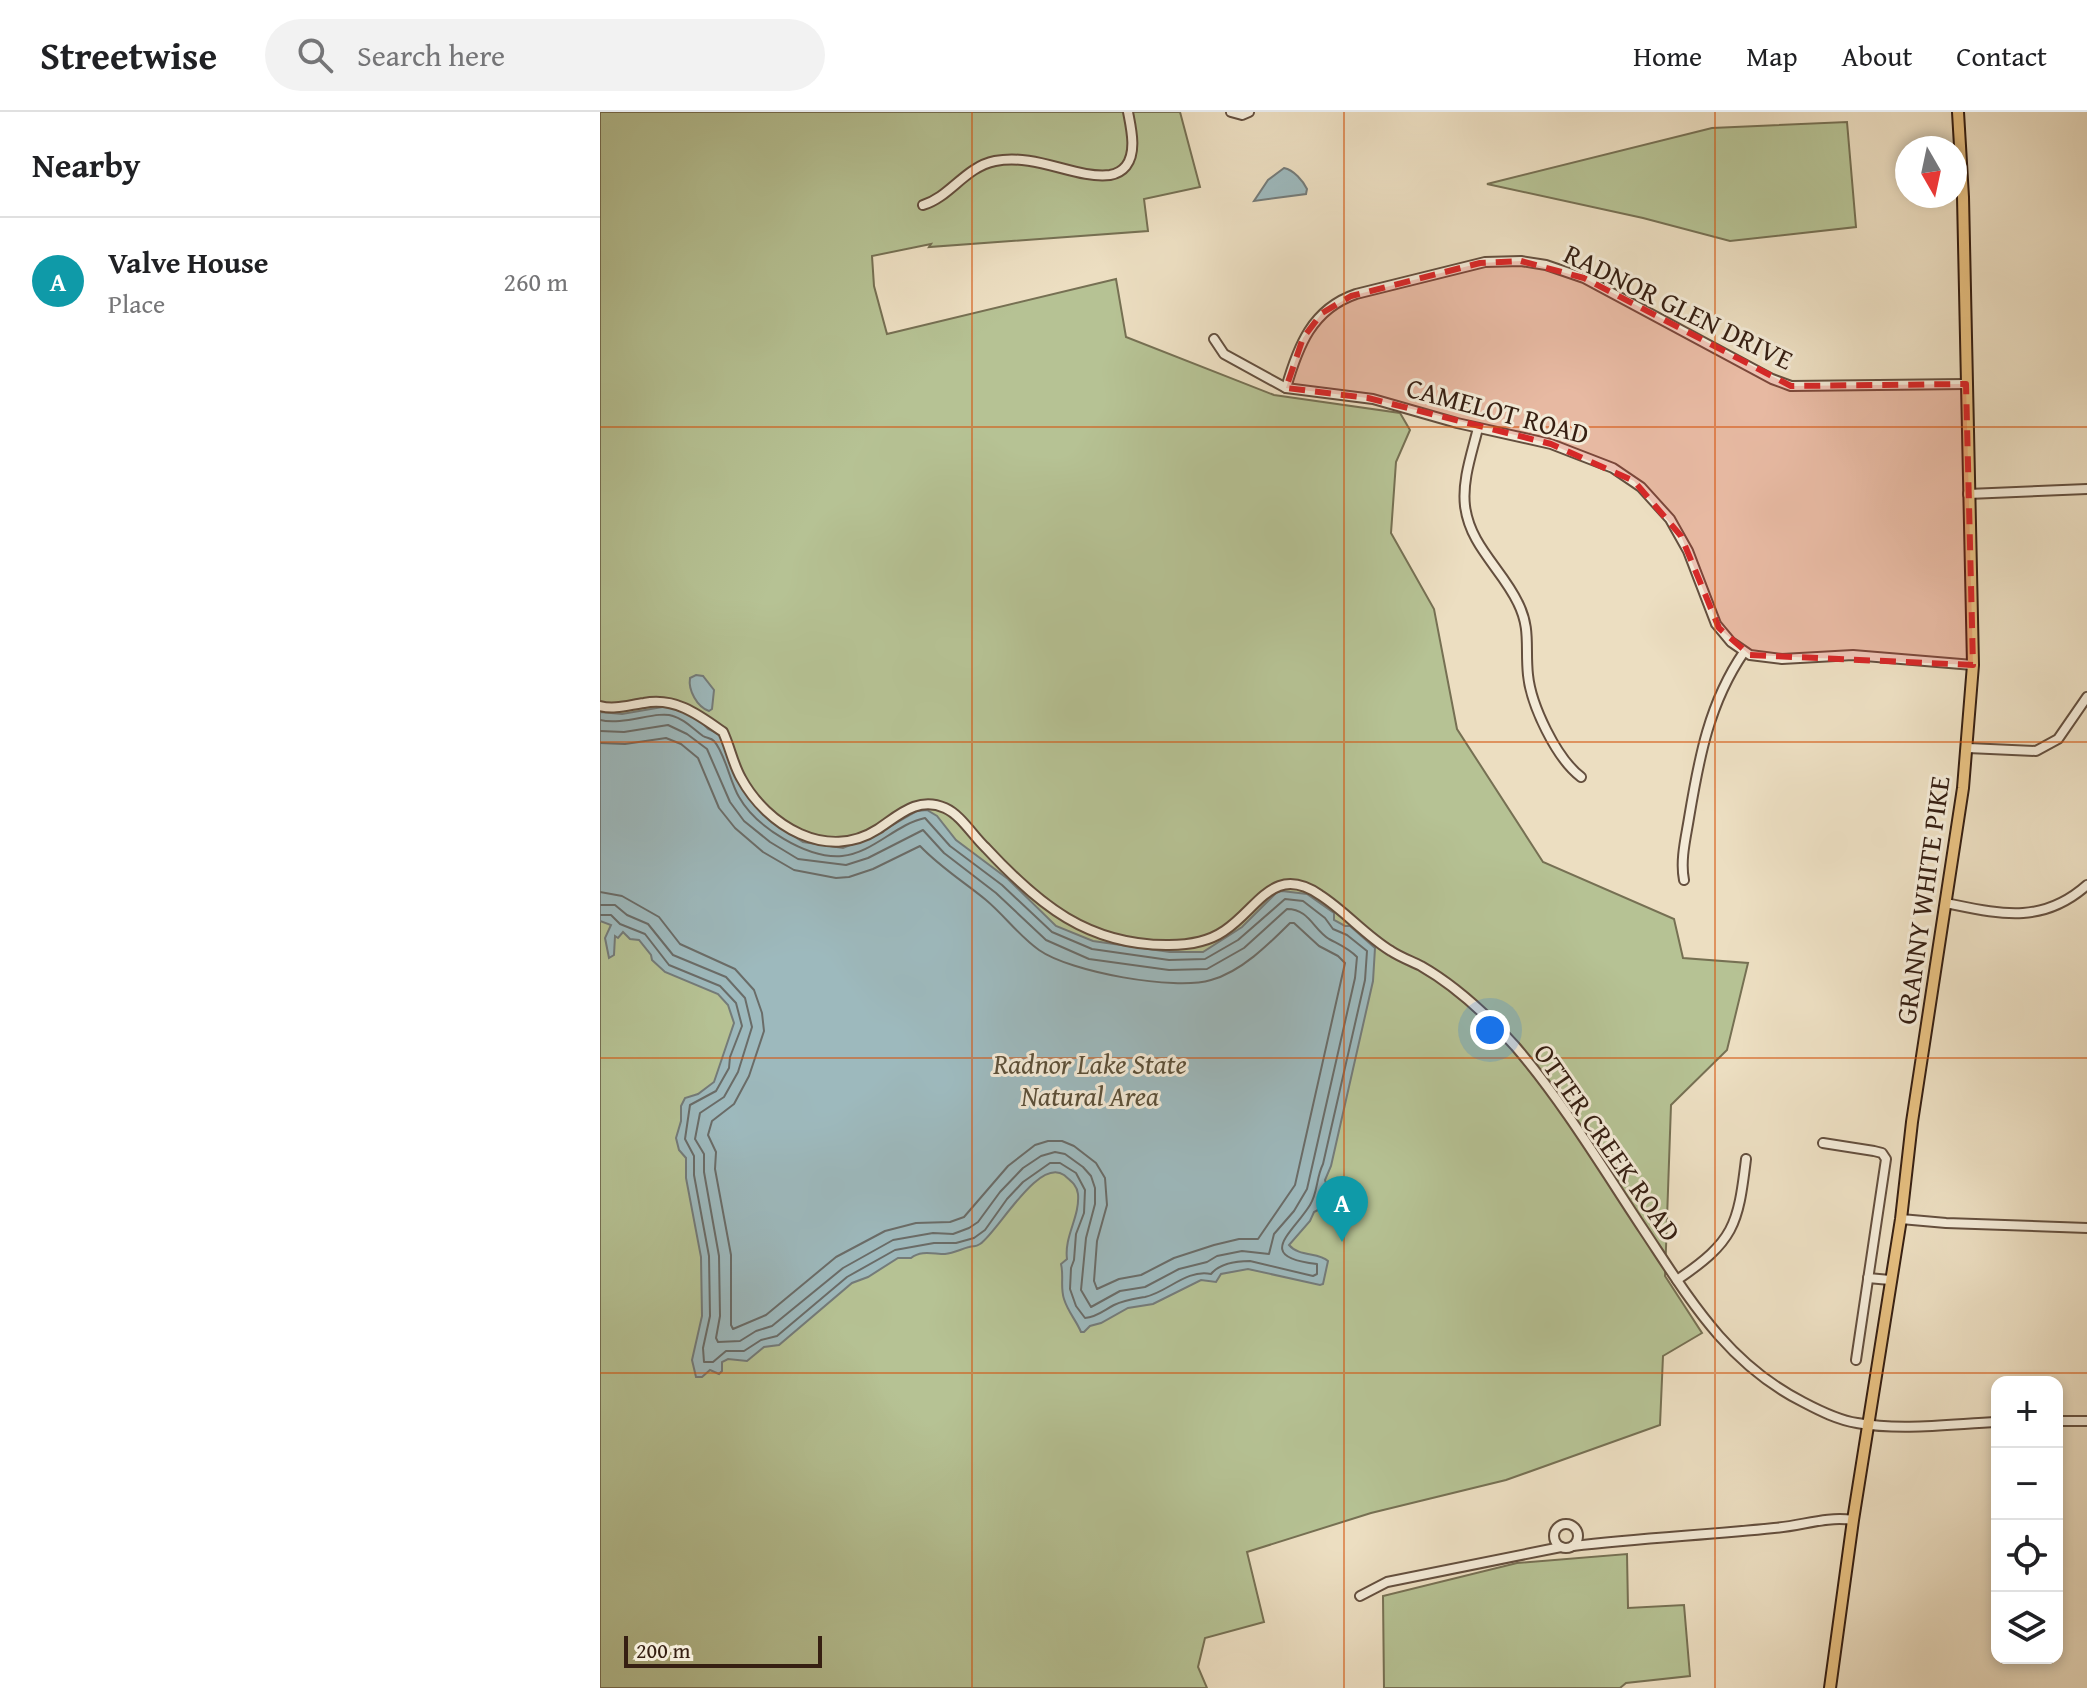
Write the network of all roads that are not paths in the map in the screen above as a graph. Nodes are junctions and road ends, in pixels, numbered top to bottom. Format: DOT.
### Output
graph roads {
  1 [pos="1128,112"];
  2 [pos="1231,112"];
  3 [pos="1249,112"];
  4 [pos="1958,112"];
  5 [pos="923,205"];
  6 [pos="1214,339"];
  7 [pos="1966,384"];
  8 [pos="1286,388"];
  9 [pos="1478,428"];
  10 [pos="2087,489"];
  11 [pos="1968,494"];
  12 [pos="1744,652"];
  13 [pos="1973,665"];
  14 [pos="2087,697"];
  15 [pos="600,706"];
  16 [pos="1968,748"];
  17 [pos="1581,777"];
  18 [pos="1684,880"];
  19 [pos="2087,885"];
  20 [pos="1946,903"];
  21 [pos="1823,1143"];
  22 [pos="1746,1159"];
  23 [pos="1901,1219"];
  24 [pos="2087,1228"];
  25 [pos="1868,1278"];
  26 [pos="1677,1280"];
  27 [pos="1890,1280"];
  28 [pos="1856,1360"];
  29 [pos="2063,1421"];
  30 [pos="2087,1421"];
  31 [pos="1991,1422"];
  32 [pos="1868,1425"];
  33 [pos="1853,1520"];
  34 [pos="1573,1546"];
  35 [pos="1561,1547"];
  36 [pos="1360,1596"];
  37 [pos="1830,1688"];
  1 -- 5 [label="street"];
  2 -- 3 [label="street"];
  4 -- 7 [label="main road, GRANNY WHITE PIKE"];
  6 -- 8 [label="street, CAMELOT ROAD"];
  7 -- 8 [label="street, RADNOR GLEN DRIVE"];
  7 -- 11 [label="main road, GRANNY WHITE PIKE"];
  8 -- 9 [label="street, CAMELOT ROAD"];
  9 -- 12 [label="street, CAMELOT ROAD"];
  9 -- 17 [label="street"];
  10 -- 11 [label="street"];
  11 -- 13 [label="main road, GRANNY WHITE PIKE"];
  12 -- 13 [label="street"];
  12 -- 18 [label="street"];
  13 -- 16 [label="main road, GRANNY WHITE PIKE"];
  14 -- 16 [label="street"];
  15 -- 26 [label="street, OTTER CREEK ROAD"];
  16 -- 20 [label="main road, GRANNY WHITE PIKE"];
  19 -- 20 [label="street"];
  20 -- 23 [label="main road, GRANNY WHITE PIKE"];
  21 -- 25 [label="street"];
  22 -- 26 [label="street"];
  23 -- 24 [label="street"];
  23 -- 27 [label="main road, GRANNY WHITE PIKE"];
  25 -- 27 [label="street"];
  25 -- 28 [label="street"];
  26 -- 32 [label="street, OTTER CREEK ROAD"];
  27 -- 32 [label="main road, GRANNY WHITE PIKE"];
  29 -- 30 [label="street"];
  31 -- 32 [label="street, OTTER CREEK ROAD"];
  32 -- 33 [label="main road, GRANNY WHITE PIKE"];
  33 -- 34 [label="street"];
  33 -- 37 [label="main road, GRANNY WHITE PIKE"];
  34 -- 35 [label="street"];
  34 -- 35 [label="street"];
  35 -- 36 [label="street"];
}
